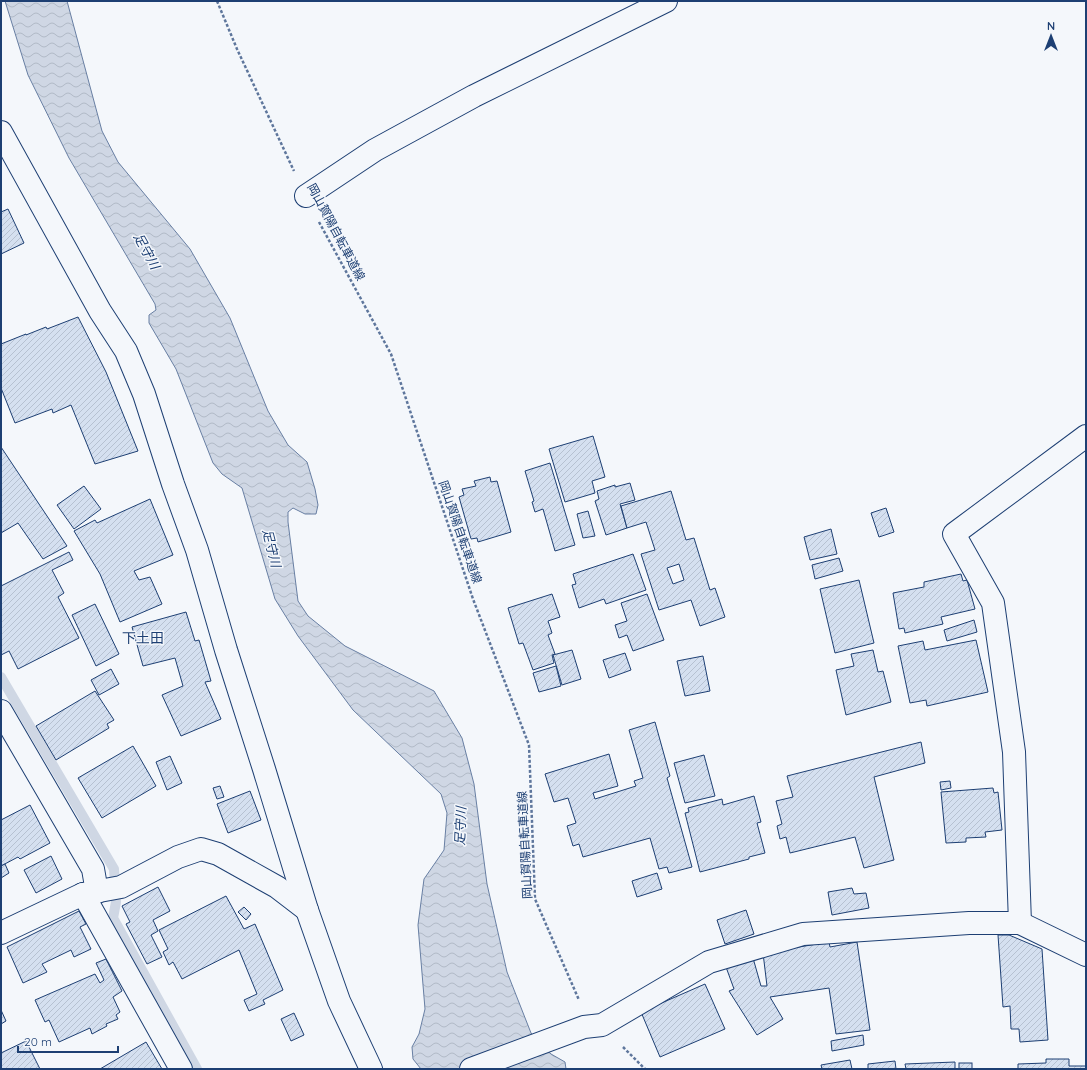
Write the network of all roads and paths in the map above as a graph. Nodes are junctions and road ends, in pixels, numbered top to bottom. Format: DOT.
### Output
graph roads {
  1 [pos="217,1"];
  2 [pos="666,1"];
  3 [pos="1,132"];
  4 [pos="306,196"];
  5 [pos="1086,436"];
  6 [pos="1,711"];
  7 [pos="102,890"];
  8 [pos="307,910"];
  9 [pos="1020,923"];
  10 [pos="1,932"];
  11 [pos="1086,956"];
  12 [pos="593,1026"];
  13 [pos="181,1069"];
  14 [pos="371,1069"];
  15 [pos="471,1069"];
  16 [pos="645,1069"];
  1 -- 4 [label="path, 岡山賀陽自転車道線"];
  2 -- 4 [label="street"];
  3 -- 8 [label="street"];
  4 -- 12 [label="path, 岡山賀陽自転車道線"];
  5 -- 9 [label="street"];
  6 -- 7 [label="street"];
  7 -- 8 [label="street"];
  7 -- 10 [label="street"];
  7 -- 13 [label="street"];
  8 -- 14 [label="street"];
  9 -- 11 [label="street"];
  9 -- 12 [label="street"];
  12 -- 15 [label="street"];
  12 -- 16 [label="path, 岡山賀陽自転車道線"];
}
